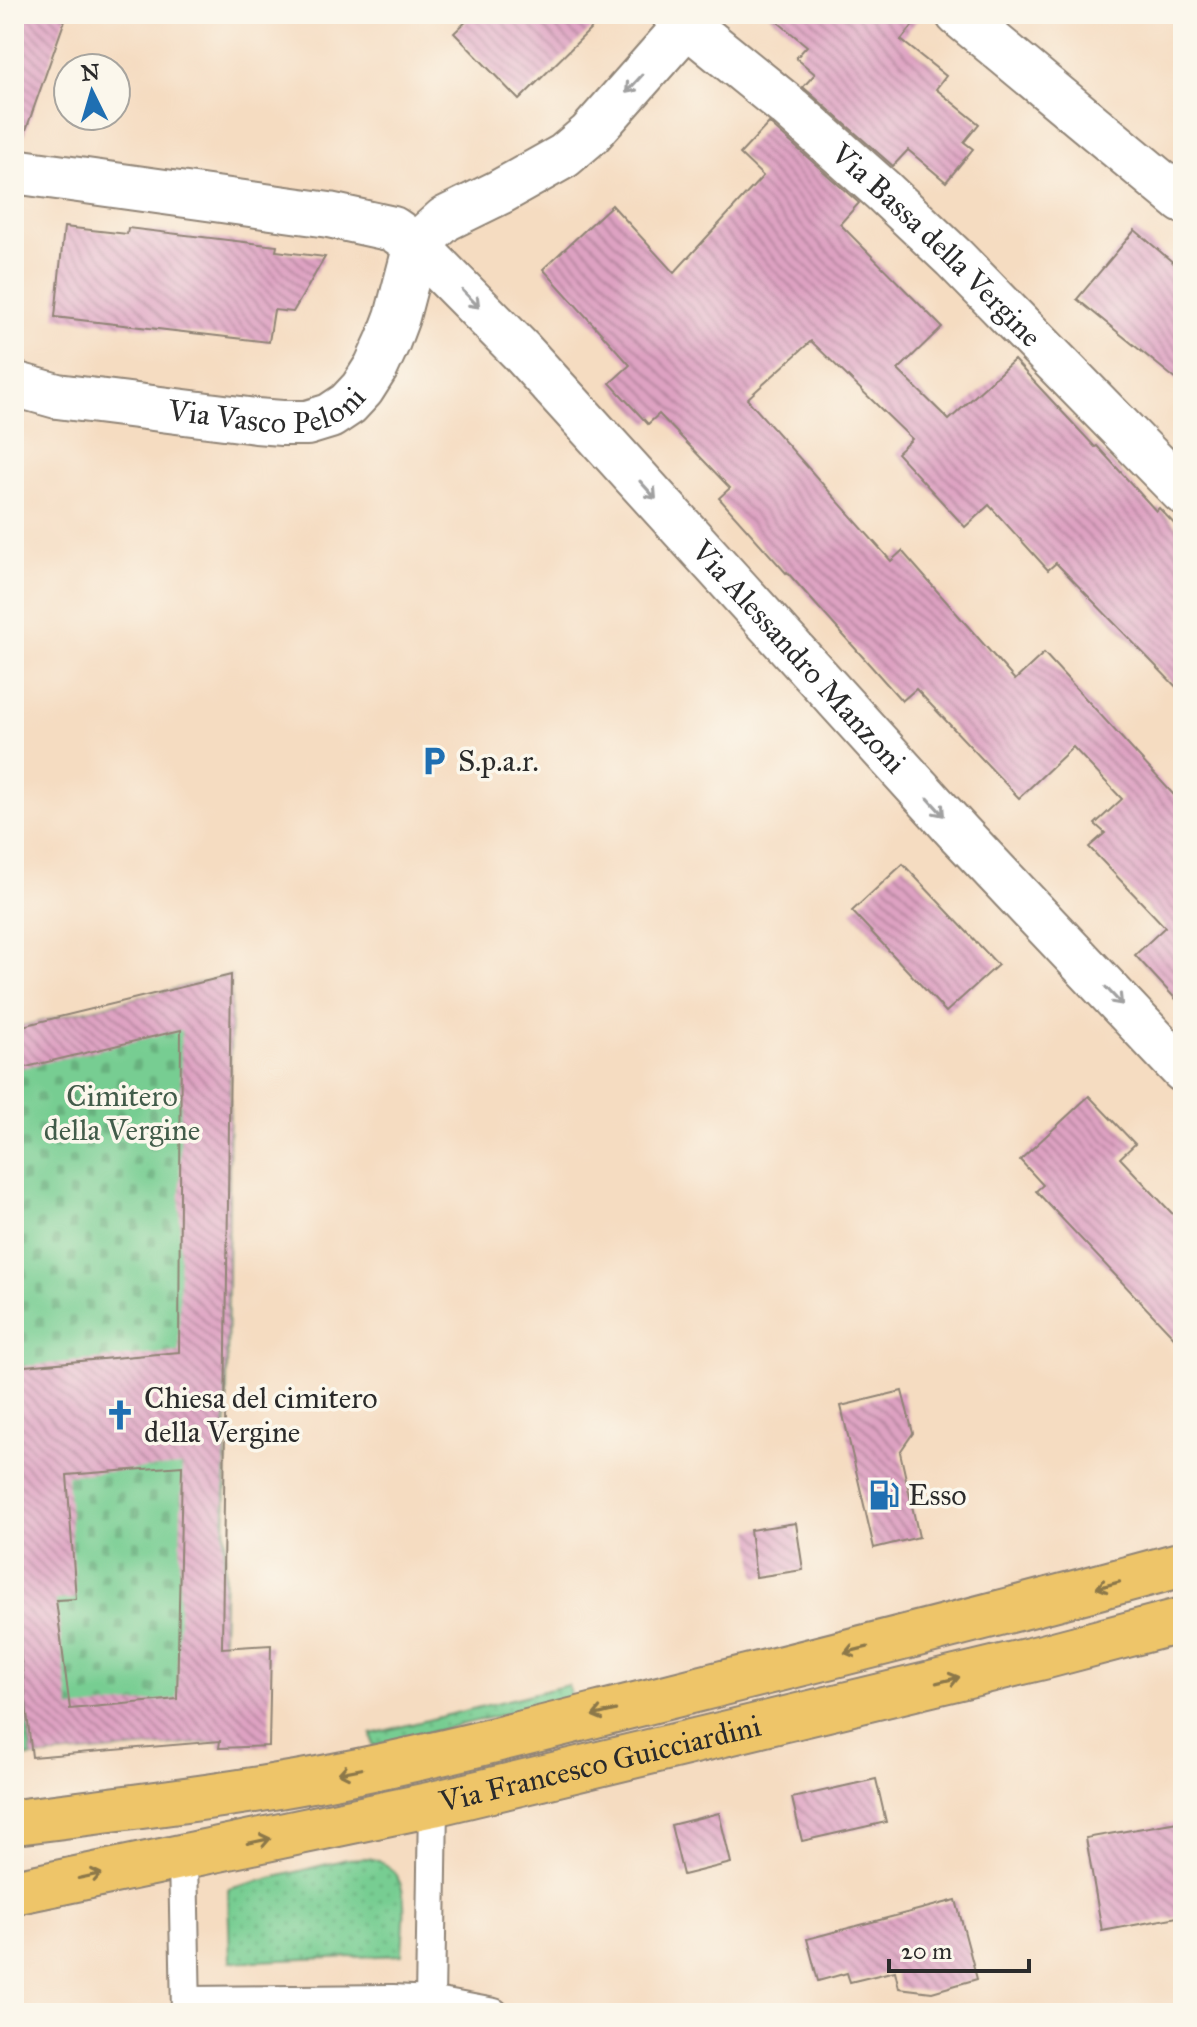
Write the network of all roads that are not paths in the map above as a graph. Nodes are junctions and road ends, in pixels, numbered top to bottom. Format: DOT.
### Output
graph roads {
  1 [pos="958,14"];
  2 [pos="685,18"];
  3 [pos="14,171"];
  4 [pos="1183,201"];
  5 [pos="416,245"];
  6 [pos="14,384"];
  7 [pos="1183,492"];
  8 [pos="1183,1070"];
  9 [pos="1183,1564"];
  10 [pos="1183,1620"];
  11 [pos="433,1804"];
  12 [pos="14,1822"];
  13 [pos="183,1857"];
  14 [pos="14,1892"];
  15 [pos="430,2001"];
  16 [pos="360,2006"];
  17 [pos="186,2007"];
  18 [pos="494,2013"];
  1 -- 4 [label="street"];
  2 -- 5 [label="street, one-way"];
  2 -- 7 [label="street, Via Bassa della Vergine"];
  3 -- 5 [label="street"];
  5 -- 6 [label="street, Via Vasco Peloni"];
  5 -- 8 [label="street, Via Alessandro Manzoni, one-way"];
  9 -- 12 [label="main road, Via Francesco Guicciardini, one-way"];
  11 -- 10 [label="main road, Via Francesco Guicciardini, one-way"];
  13 -- 11 [label="main road, Via Francesco Guicciardini, one-way"];
  11 -- 15 [label="lane"];
  14 -- 13 [label="main road, Via Francesco Guicciardini, one-way"];
  13 -- 17 [label="lane"];
  15 -- 16 [label="lane"];
  15 -- 18 [label="lane"];
  16 -- 17 [label="lane"];
}
